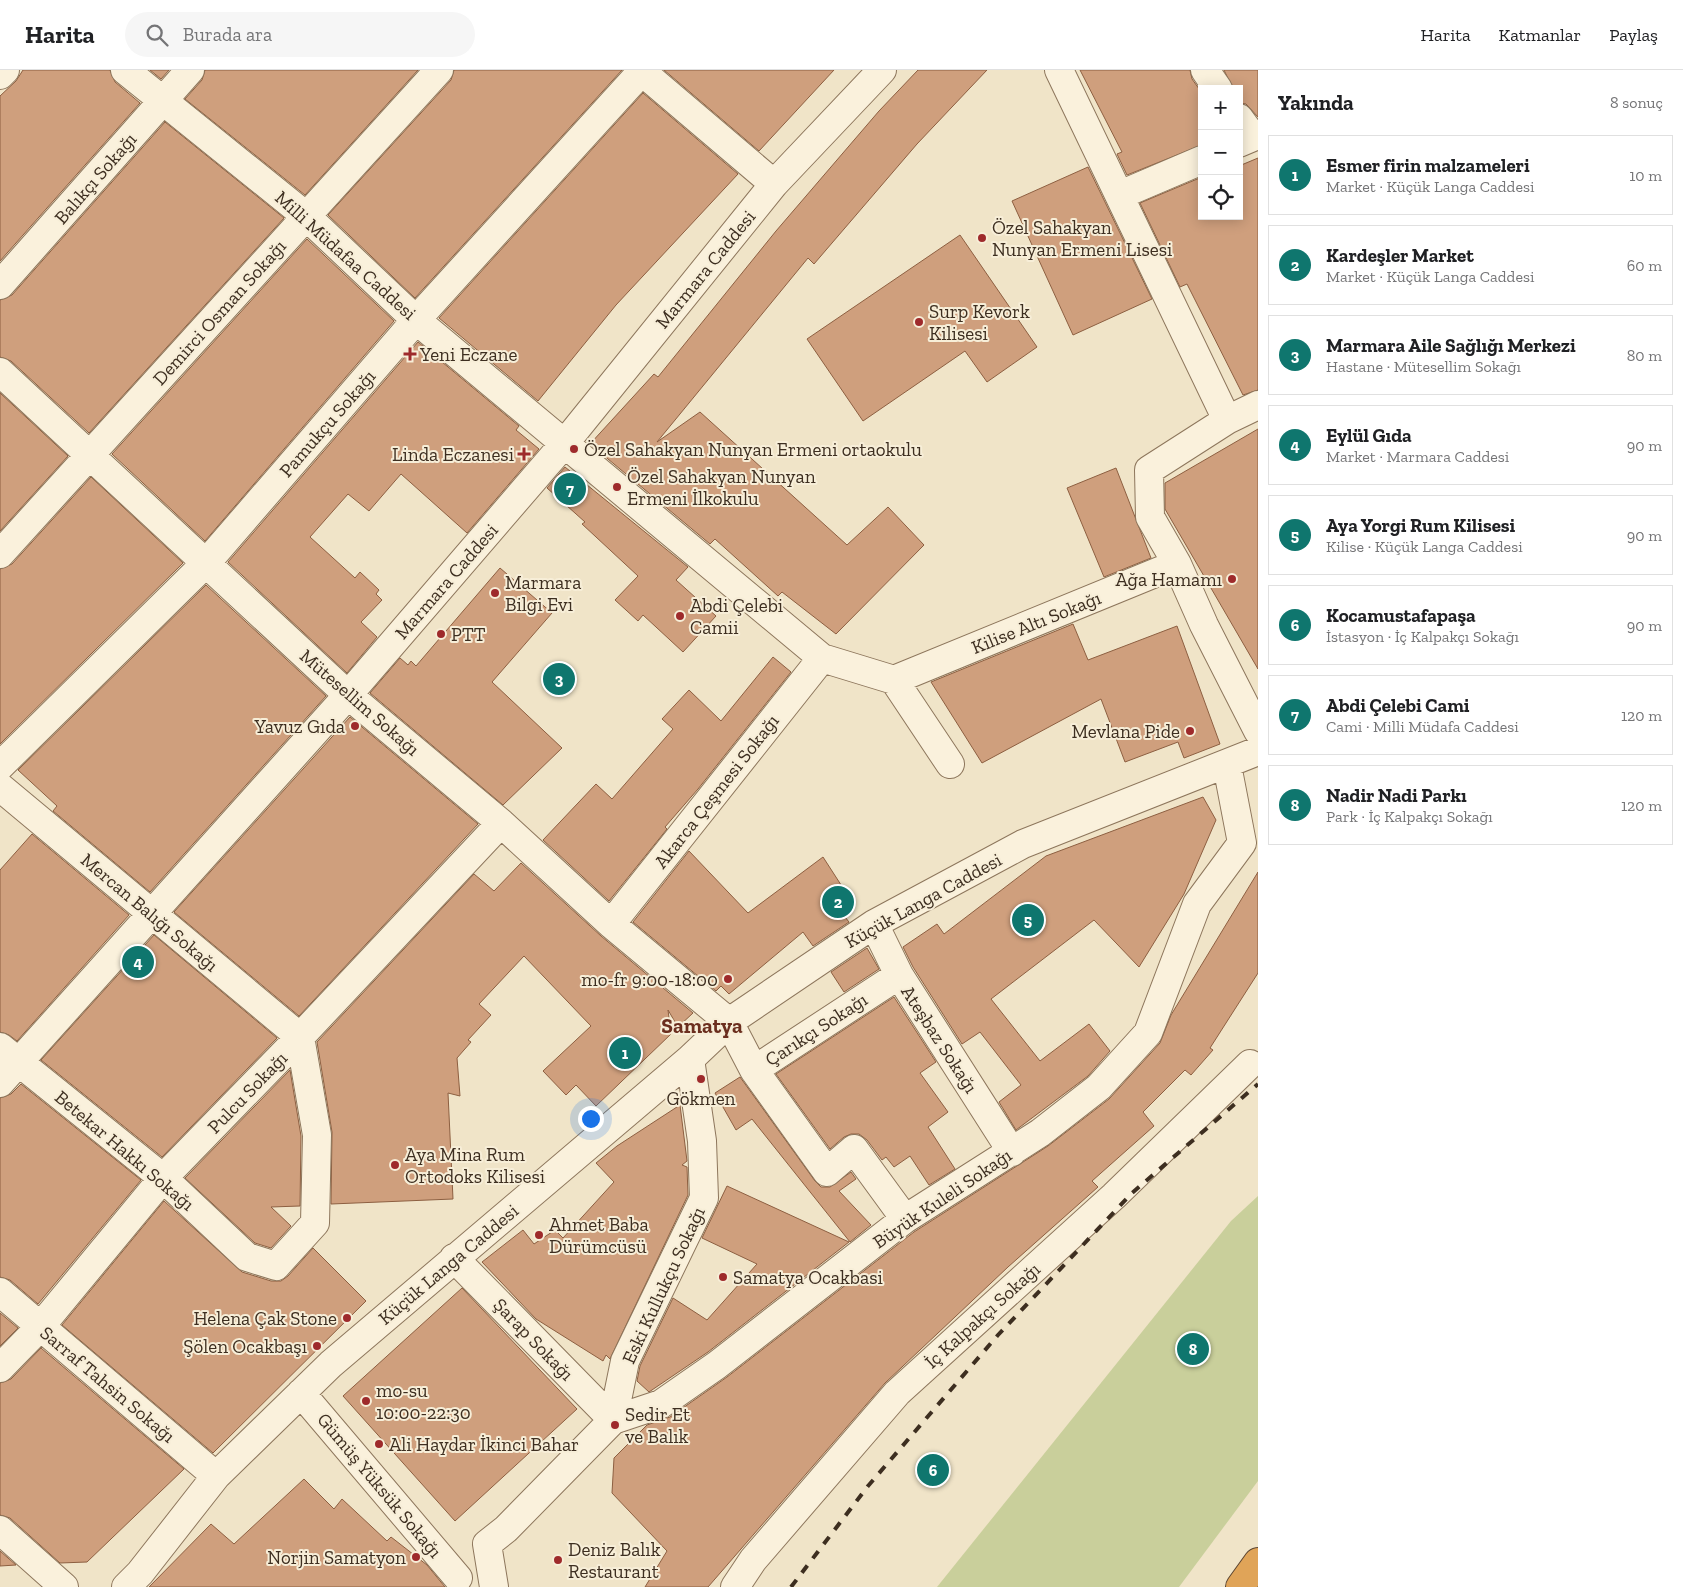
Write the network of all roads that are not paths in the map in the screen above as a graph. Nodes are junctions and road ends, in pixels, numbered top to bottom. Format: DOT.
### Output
graph roads {
  1 [pos="4,70"];
  2 [pos="124,70"];
  3 [pos="190,70"];
  4 [pos="438,70"];
  5 [pos="641,70"];
  6 [pos="882,70"];
  7 [pos="1059,70"];
  8 [pos="1205,70"];
  9 [pos="0,75"];
  10 [pos="1215,85"];
  11 [pos="162,101"];
  12 [pos="1243,123"];
  13 [pos="1243,141"];
  14 [pos="1198,162"];
  15 [pos="774,184"];
  16 [pos="1120,195"];
  17 [pos="306,216"];
  18 [pos="0,285"];
  19 [pos="416,320"];
  20 [pos="0,372"];
  21 [pos="1258,405"];
  22 [pos="1227,420"];
  23 [pos="564,444"];
  24 [pos="89,456"];
  25 [pos="0,554"];
  26 [pos="206,562"];
  27 [pos="1177,564"];
  28 [pos="822,658"];
  29 [pos="894,680"];
  30 [pos="348,695"];
  31 [pos="1258,731"];
  32 [pos="1258,751"];
  33 [pos="950,764"];
  34 [pos="1227,765"];
  35 [pos="0,766"];
  36 [pos="0,787"];
  37 [pos="501,823"];
  38 [pos="1250,849"];
  39 [pos="153,914"];
  40 [pos="611,924"];
  41 [pos="874,924"];
  42 [pos="899,974"];
  43 [pos="729,1022"];
  44 [pos="300,1037"];
  45 [pos="9,1054"];
  46 [pos="690,1059"];
  47 [pos="1250,1064"];
  48 [pos="754,1070"];
  49 [pos="0,1083"];
  50 [pos="1012,1152"];
  51 [pos="163,1178"];
  52 [pos="905,1219"];
  53 [pos="454,1258"];
  54 [pos="0,1292"];
  55 [pos="40,1327"];
  56 [pos="0,1368"];
  57 [pos="301,1393"];
  58 [pos="613,1420"];
  59 [pos="216,1476"];
  60 [pos="0,1530"];
  61 [pos="487,1544"];
  62 [pos="1258,1562"];
  63 [pos="456,1583"];
  64 [pos="64,1587"];
  65 [pos="126,1587"];
  66 [pos="494,1587"];
  67 [pos="735,1587"];
  68 [pos="1240,1587"];
  1 -- 9 [label="street"];
  2 -- 11 [label="street, Milli Müdafaa Caddesi"];
  3 -- 11 [label="street, Balıkçı Sokağı"];
  4 -- 17 [label="street, Demirci Osman Sokağı"];
  5 -- 15 [label="street"];
  5 -- 19 [label="street, Pamukçu Sokağı"];
  6 -- 15 [label="street, Marmara Caddesi"];
  7 -- 16 [label="street"];
  8 -- 10 [label="street"];
  11 -- 17 [label="street, Milli Müdafaa Caddesi"];
  11 -- 18 [label="street, Balıkçı Sokağı"];
  12 -- 13 [label="street"];
  14 -- 16 [label="street"];
  15 -- 23 [label="street, Marmara Caddesi"];
  16 -- 22 [label="street"];
  17 -- 19 [label="street, Milli Müdafaa Caddesi"];
  17 -- 24 [label="street, Demirci Osman Sokağı"];
  19 -- 23 [label="street, Milli Müdafaa Caddesi"];
  19 -- 26 [label="street, Pamukçu Sokağı"];
  20 -- 24 [label="street, Mütesellim Sokağı"];
  21 -- 22 [label="street"];
  22 -- 27 [label="street"];
  23 -- 28 [label="street, Milli Müdafaa Caddesi"];
  23 -- 30 [label="street, Marmara Caddesi"];
  24 -- 25 [label="street, Demirci Osman Sokağı"];
  24 -- 26 [label="street, Mütesellim Sokağı"];
  26 -- 30 [label="street, Mütesellim Sokağı"];
  26 -- 35 [label="street, Pamukçu Sokağı"];
  27 -- 29 [label="street, Kilise Altı Sokağı"];
  27 -- 31 [label="street"];
  28 -- 29 [label="street"];
  28 -- 40 [label="street, Akarca Çeşmesi Sokağı"];
  29 -- 33 [label="street"];
  30 -- 37 [label="street, Mütesellim Sokağı"];
  30 -- 39 [label="street, Marmara Caddesi"];
  32 -- 34 [label="street, Küçük Langa Caddesi"];
  34 -- 38 [label="street, Büyük Kuleli Sokağı"];
  34 -- 41 [label="street, Küçük Langa Caddesi"];
  36 -- 39 [label="street, Mercan Balığı Sokağı"];
  37 -- 40 [label="street, Mütesellim Sokağı"];
  37 -- 44 [label="street, Pulcu Sokağı"];
  38 -- 50 [label="street, Büyük Kuleli Sokağı"];
  39 -- 44 [label="street, Mercan Balığı Sokağı"];
  39 -- 45 [label="street, Marmara Caddesi"];
  40 -- 43 [label="street, Mütesellim Sokağı"];
  41 -- 42 [label="street, Ateşbaz Sokağı"];
  41 -- 43 [label="street, Küçük Langa Caddesi"];
  42 -- 48 [label="street, Çarıkçı Sokağı"];
  42 -- 50 [label="street, Ateşbaz Sokağı"];
  43 -- 46 [label="street, Küçük Langa Caddesi"];
  43 -- 48 [label="street, Çarıkçı Sokağı"];
  44 -- 51 [label="street, Pulcu Sokağı"];
  44 -- 51 [label="street, Betekar Hakkı Sokağı"];
  45 -- 49 [label="street, Marmara Caddesi"];
  45 -- 51 [label="street, Betekar Hakkı Sokağı"];
  46 -- 53 [label="street, Küçük Langa Caddesi"];
  46 -- 58 [label="street, Eski Kullukçu Sokağı"];
  47 -- 67 [label="street, İç Kalpakçı Sokağı"];
  48 -- 52 [label="street"];
  50 -- 52 [label="street, Büyük Kuleli Sokağı"];
  51 -- 55 [label="street, Pulcu Sokağı"];
  52 -- 58 [label="street, Büyük Kuleli Sokağı"];
  53 -- 57 [label="street, Küçük Langa Caddesi"];
  53 -- 58 [label="street, Şarap Sokağı"];
  54 -- 55 [label="street, Sarraf Tahsin Sokağı"];
  55 -- 56 [label="street, Pulcu Sokağı"];
  55 -- 59 [label="street, Sarraf Tahsin Sokağı"];
  57 -- 59 [label="street, Küçük Langa Caddesi"];
  57 -- 63 [label="street, Gümüş Yüksük Sokağı"];
  58 -- 61 [label="street, Büyük Kuleli Sokağı"];
  59 -- 65 [label="street, Küçük Langa Caddesi"];
  60 -- 64 [label="street"];
  61 -- 63 [label="street, Büyük Kuleli Sokağı"];
  61 -- 66 [label="street"];
  62 -- 68 [label="highway"];
}
